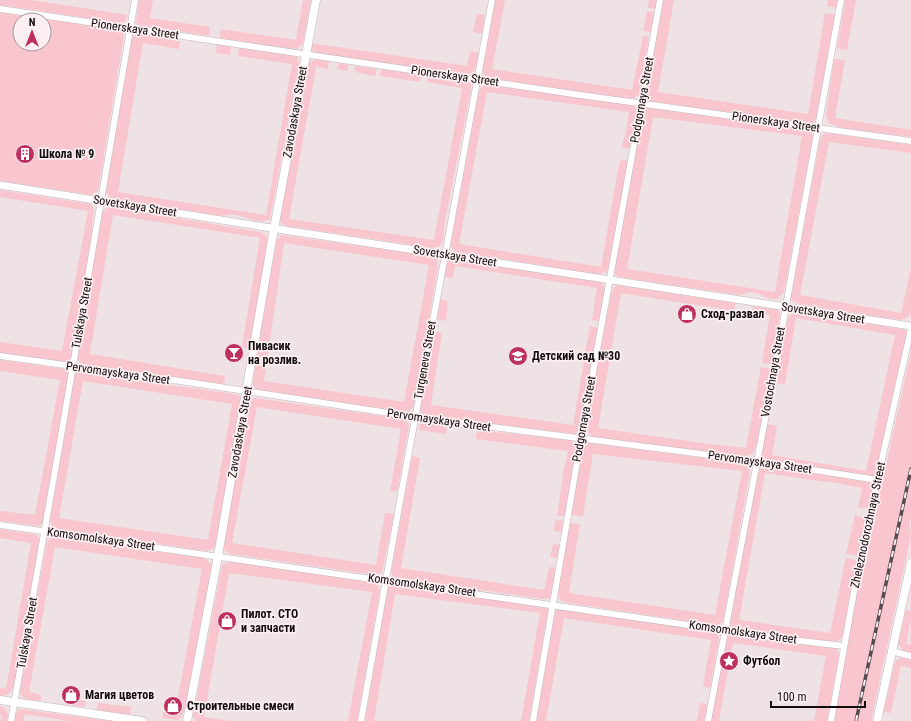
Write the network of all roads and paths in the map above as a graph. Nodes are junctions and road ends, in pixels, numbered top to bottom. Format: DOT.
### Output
graph roads {
  1 [pos="135,0"];
  2 [pos="316,0"];
  3 [pos="492,0"];
  4 [pos="660,0"];
  5 [pos="842,0"];
  6 [pos="0,9"];
  7 [pos="130,28"];
  8 [pos="305,54"];
  9 [pos="476,79"];
  10 [pos="641,102"];
  11 [pos="819,128"];
  12 [pos="911,141"];
  13 [pos="0,185"];
  14 [pos="101,201"];
  15 [pos="275,229"];
  16 [pos="445,254"];
  17 [pos="609,279"];
  18 [pos="785,307"];
  19 [pos="911,326"];
  20 [pos="911,329"];
  21 [pos="0,356"];
  22 [pos="72,366"];
  23 [pos="247,391"];
  24 [pos="415,417"];
  25 [pos="581,439"];
  26 [pos="756,461"];
  27 [pos="878,480"];
  28 [pos="0,525"];
  29 [pos="45,531"];
  30 [pos="218,556"];
  31 [pos="911,563"];
  32 [pos="386,580"];
  33 [pos="553,604"];
  34 [pos="725,630"];
  35 [pos="844,646"];
  36 [pos="892,651"];
  37 [pos="911,656"];
  38 [pos="0,700"];
  39 [pos="14,702"];
  40 [pos="11,721"];
  41 [pos="142,721"];
  42 [pos="187,721"];
  43 [pos="361,721"];
  44 [pos="533,721"];
  45 [pos="708,721"];
  46 [pos="831,721"];
  47 [pos="877,721"];
  1 -- 7 [label="street, Tulskaya Street"];
  2 -- 8 [label="main road, Zavodaskaya Street"];
  3 -- 9 [label="street, Turgeneva Street"];
  4 -- 10 [label="street, Podgornaya Street"];
  5 -- 11 [label="street, Vostochnaya Street"];
  6 -- 7 [label="street, Pionerskaya Street"];
  7 -- 8 [label="street, Pionerskaya Street"];
  7 -- 14 [label="street, Tulskaya Street"];
  8 -- 9 [label="street, Pionerskaya Street"];
  8 -- 15 [label="main road, Zavodaskaya Street"];
  9 -- 10 [label="street, Pionerskaya Street"];
  9 -- 16 [label="street, Turgeneva Street"];
  10 -- 11 [label="street, Pionerskaya Street"];
  10 -- 17 [label="street, Podgornaya Street"];
  11 -- 12 [label="street, Pionerskaya Street"];
  11 -- 18 [label="street, Vostochnaya Street"];
  13 -- 14 [label="street, Sovetskaya Street"];
  14 -- 15 [label="street, Sovetskaya Street"];
  14 -- 22 [label="street, Tulskaya Street"];
  15 -- 16 [label="street, Sovetskaya Street"];
  15 -- 23 [label="main road, Zavodaskaya Street"];
  16 -- 17 [label="street, Sovetskaya Street"];
  16 -- 24 [label="street, Turgeneva Street"];
  17 -- 18 [label="street, Sovetskaya Street"];
  17 -- 25 [label="street, Podgornaya Street"];
  18 -- 19 [label="street, Sovetskaya Street"];
  18 -- 26 [label="street, Vostochnaya Street"];
  20 -- 27 [label="street, Zheleznodorozhnaya Street"];
  21 -- 22 [label="street, Pervomayskaya Street"];
  22 -- 23 [label="street, Pervomayskaya Street"];
  22 -- 29 [label="street, Tulskaya Street"];
  23 -- 24 [label="street, Pervomayskaya Street"];
  23 -- 30 [label="main road, Zavodaskaya Street"];
  24 -- 25 [label="street, Pervomayskaya Street"];
  24 -- 32 [label="street, Turgeneva Street"];
  25 -- 26 [label="street, Pervomayskaya Street"];
  25 -- 33 [label="street, Podgornaya Street"];
  26 -- 27 [label="street, Pervomayskaya Street"];
  26 -- 34 [label="street, Vostochnaya Street"];
  27 -- 35 [label="street, Zheleznodorozhnaya Street"];
  28 -- 29 [label="street, Komsomolskaya Street"];
  29 -- 30 [label="street, Komsomolskaya Street"];
  29 -- 39 [label="street, Tulskaya Street"];
  30 -- 32 [label="street, Komsomolskaya Street"];
  30 -- 42 [label="main road, Zavodaskaya Street"];
  31 -- 36 [label="main road"];
  32 -- 33 [label="street, Komsomolskaya Street"];
  32 -- 43 [label="street, Turgeneva Street"];
  33 -- 34 [label="street, Komsomolskaya Street"];
  33 -- 44 [label="street, Podgornaya Street"];
  34 -- 35 [label="street, Komsomolskaya Street"];
  34 -- 45 [label="street, Vostochnaya Street"];
  35 -- 46 [label="street, Zheleznodorozhnaya Street"];
  36 -- 37 [label="street"];
  36 -- 47 [label="main road"];
  38 -- 39 [label="main road"];
  39 -- 40 [label="street, Tulskaya Street"];
  39 -- 41 [label="main road"];
}
